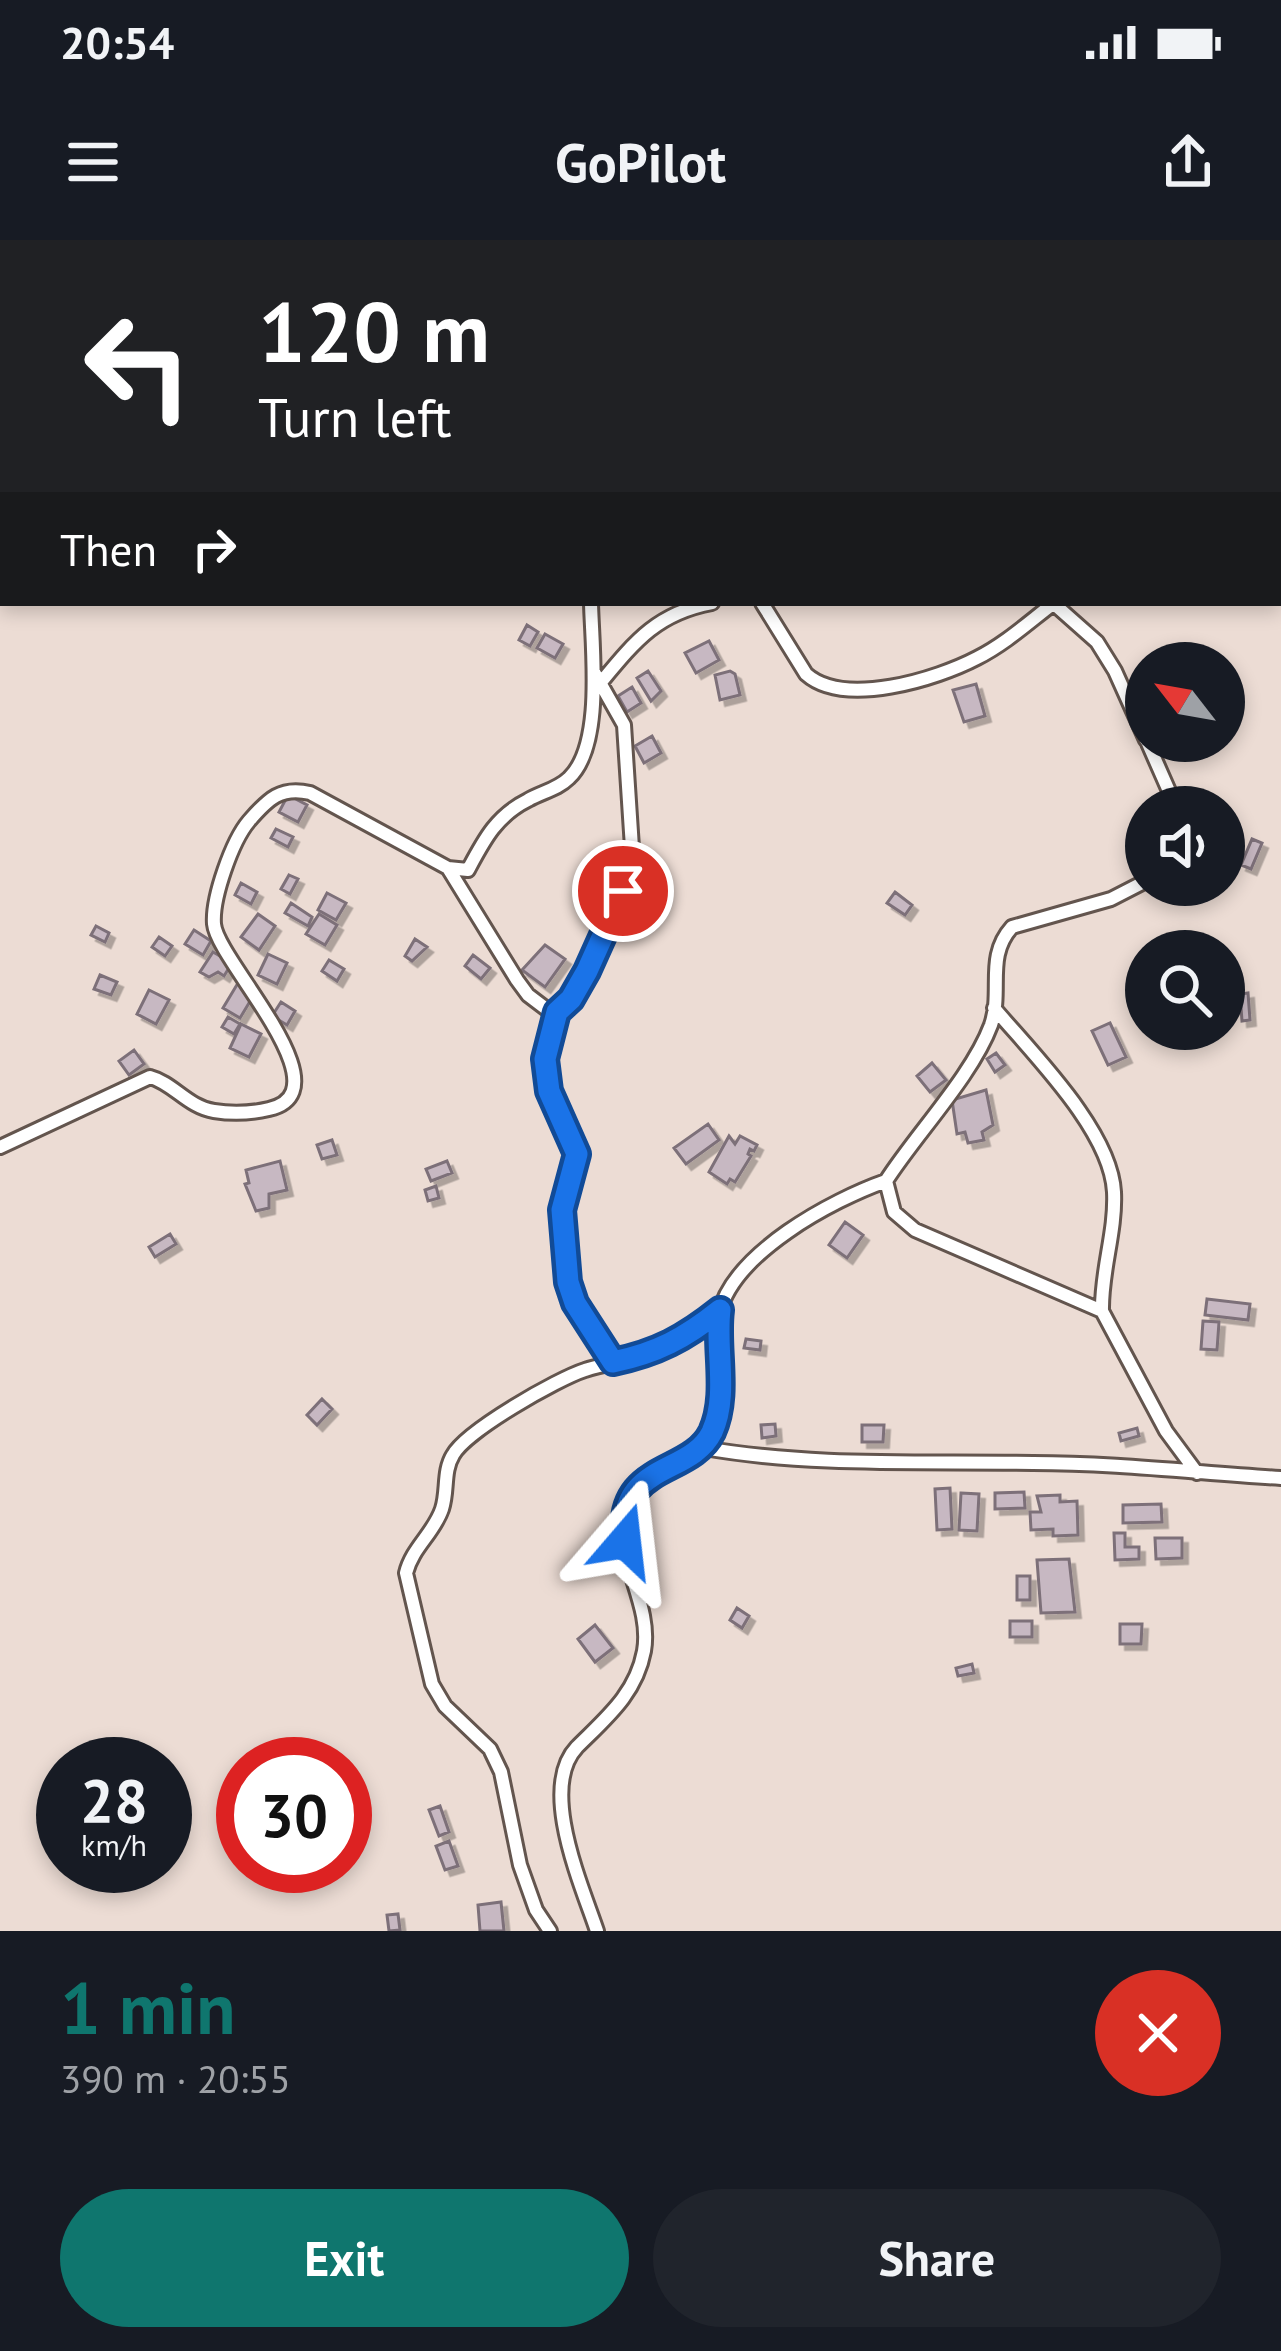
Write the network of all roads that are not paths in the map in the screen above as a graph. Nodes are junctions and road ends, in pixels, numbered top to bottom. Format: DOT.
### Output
graph roads {
  1 [pos="591,606"];
  2 [pos="700,606"];
  3 [pos="764,606"];
  4 [pos="1050,606"];
  5 [pos="1057,606"];
  6 [pos="598,676"];
  7 [pos="1125,693"];
  8 [pos="448,868"];
  9 [pos="1125,891"];
  10 [pos="994,1008"];
  11 [pos="557,1012"];
  12 [pos="0,1147"];
  13 [pos="886,1181"];
  14 [pos="720,1310"];
  15 [pos="1102,1311"];
  16 [pos="613,1362"];
  17 [pos="704,1448"];
  18 [pos="1197,1473"];
  19 [pos="1281,1478"];
  20 [pos="550,1931"];
  21 [pos="596,1931"];
  1 -- 6 [label="street"];
  2 -- 6 [label="street"];
  3 -- 4 [label="street"];
  5 -- 7 [label="street"];
  6 -- 8 [label="street"];
  6 -- 11 [label="street"];
  8 -- 11 [label="street"];
  8 -- 12 [label="street"];
  9 -- 10 [label="street"];
  10 -- 13 [label="street"];
  10 -- 15 [label="street"];
  11 -- 16 [label="street"];
  13 -- 14 [label="street"];
  13 -- 15 [label="street"];
  14 -- 16 [label="street"];
  14 -- 17 [label="street"];
  15 -- 18 [label="street"];
  16 -- 20 [label="street"];
  17 -- 18 [label="street"];
  17 -- 21 [label="street"];
  18 -- 19 [label="street"];
}
